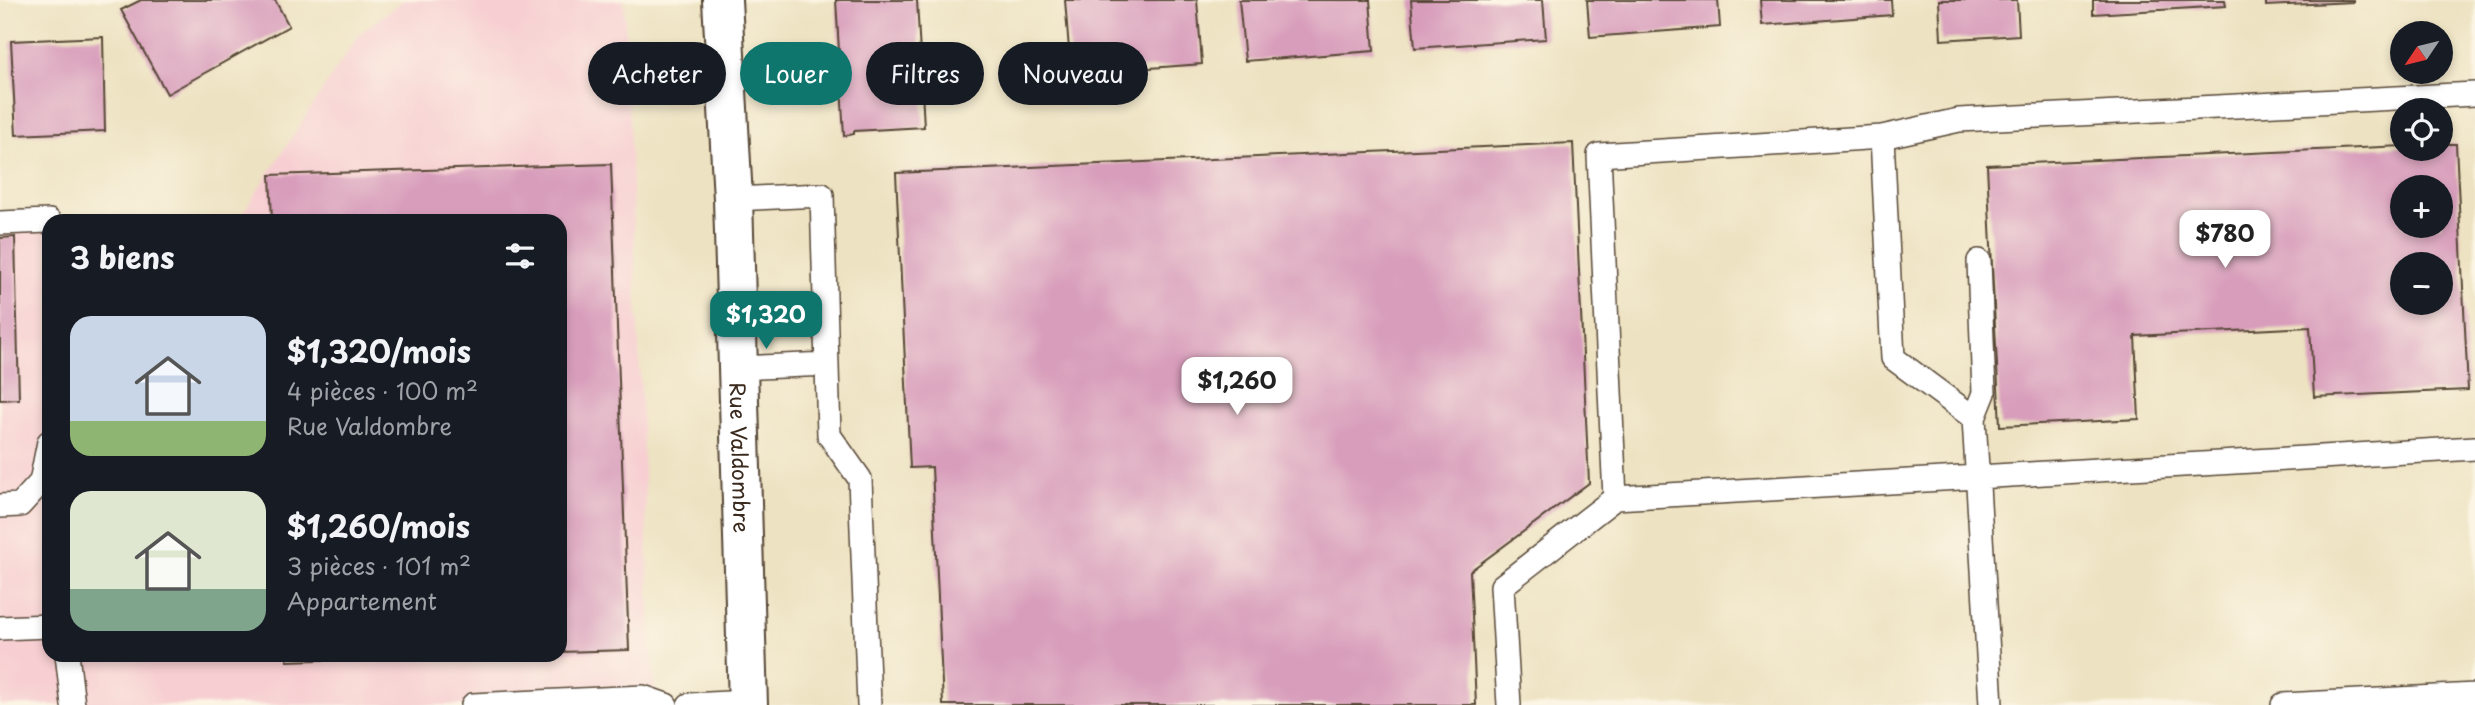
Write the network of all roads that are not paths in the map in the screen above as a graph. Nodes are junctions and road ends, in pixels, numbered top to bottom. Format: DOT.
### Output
graph roads {
  1 [pos="722,0"];
  2 [pos="2475,94"];
  3 [pos="1882,137"];
  4 [pos="733,198"];
  5 [pos="42,221"];
  6 [pos="0,223"];
  7 [pos="1979,261"];
  8 [pos="827,364"];
  9 [pos="737,368"];
  10 [pos="1974,418"];
  11 [pos="2475,447"];
  12 [pos="42,477"];
  13 [pos="1979,477"];
  14 [pos="1615,498"];
  15 [pos="0,506"];
  16 [pos="42,626"];
  17 [pos="0,628"];
  18 [pos="68,662"];
  19 [pos="2475,695"];
  20 [pos="748,703"];
  21 [pos="73,705"];
  22 [pos="473,705"];
  23 [pos="666,705"];
  24 [pos="689,705"];
  25 [pos="869,705"];
  26 [pos="1509,705"];
  27 [pos="1991,705"];
  28 [pos="2283,705"];
  1 -- 4 [label="street, Rue Valdombre"];
  2 -- 3 [label="lane"];
  3 -- 10 [label="lane"];
  3 -- 14 [label="lane"];
  4 -- 8 [label="lane"];
  4 -- 9 [label="street, Rue Valdombre"];
  5 -- 6 [label="lane"];
  7 -- 10 [label="lane"];
  8 -- 9 [label="lane"];
  8 -- 25 [label="lane"];
  9 -- 20 [label="street, Rue Valdombre"];
  10 -- 13 [label="lane"];
  11 -- 13 [label="lane"];
  12 -- 15 [label="lane"];
  13 -- 14 [label="lane"];
  13 -- 27 [label="lane"];
  14 -- 26 [label="lane"];
  16 -- 17 [label="lane"];
  18 -- 21 [label="lane"];
  19 -- 28 [label="lane"];
  20 -- 24 [label="lane"];
  22 -- 23 [label="lane"];
}
